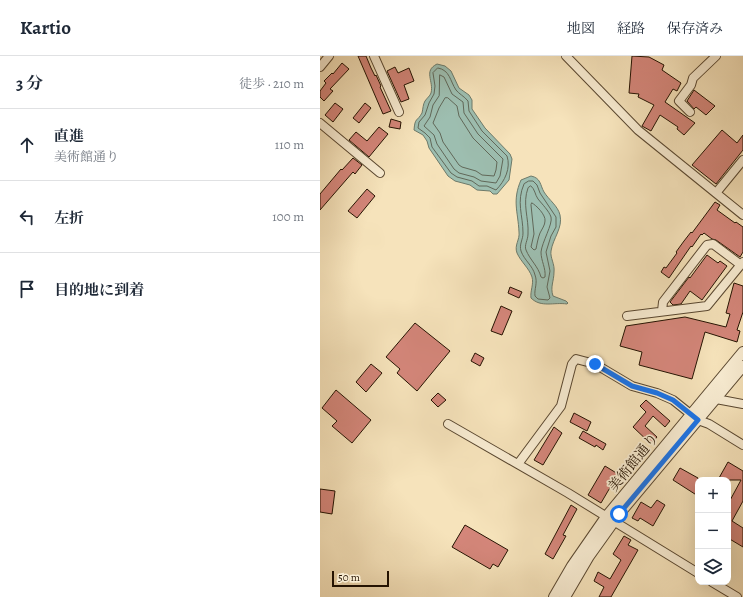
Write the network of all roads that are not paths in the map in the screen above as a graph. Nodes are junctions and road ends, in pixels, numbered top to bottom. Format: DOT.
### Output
graph roads {
  1 [pos="329,56"];
  2 [pos="374,56"];
  3 [pos="566,56"];
  4 [pos="716,56"];
  5 [pos="320,67"];
  6 [pos="399,112"];
  7 [pos="690,112"];
  8 [pos="320,123"];
  9 [pos="743,160"];
  10 [pos="380,173"];
  11 [pos="716,193"];
  12 [pos="743,215"];
  13 [pos="742,263"];
  14 [pos="662,311"];
  15 [pos="627,316"];
  16 [pos="743,352"];
  17 [pos="743,366"];
  18 [pos="716,399"];
  19 [pos="743,404"];
  20 [pos="694,417"];
  21 [pos="448,424"];
  22 [pos="743,445"];
  23 [pos="518,464"];
  24 [pos="609,520"];
  25 [pos="695,571"];
  26 [pos="717,585"];
  27 [pos="554,597"];
  28 [pos="565,597"];
  29 [pos="737,597"];
  1 -- 5 [label="street"];
  2 -- 6 [label="street"];
  3 -- 11 [label="street"];
  4 -- 7 [label="street"];
  8 -- 10 [label="street"];
  9 -- 11 [label="street"];
  11 -- 12 [label="street"];
  13 -- 14 [label="street"];
  13 -- 14 [label="street"];
  14 -- 15 [label="street"];
  16 -- 20 [label="street, 美術館通り"];
  17 -- 18 [label="street, 美術館通り"];
  18 -- 19 [label="street"];
  18 -- 20 [label="street, 美術館通り"];
  20 -- 22 [label="street"];
  20 -- 23 [label="street"];
  20 -- 24 [label="street, 美術館通り"];
  21 -- 23 [label="street"];
  23 -- 24 [label="street"];
  24 -- 25 [label="street"];
  24 -- 27 [label="street, 美術館通り"];
  24 -- 28 [label="street, 美術館通り"];
  26 -- 29 [label="street"];
}
